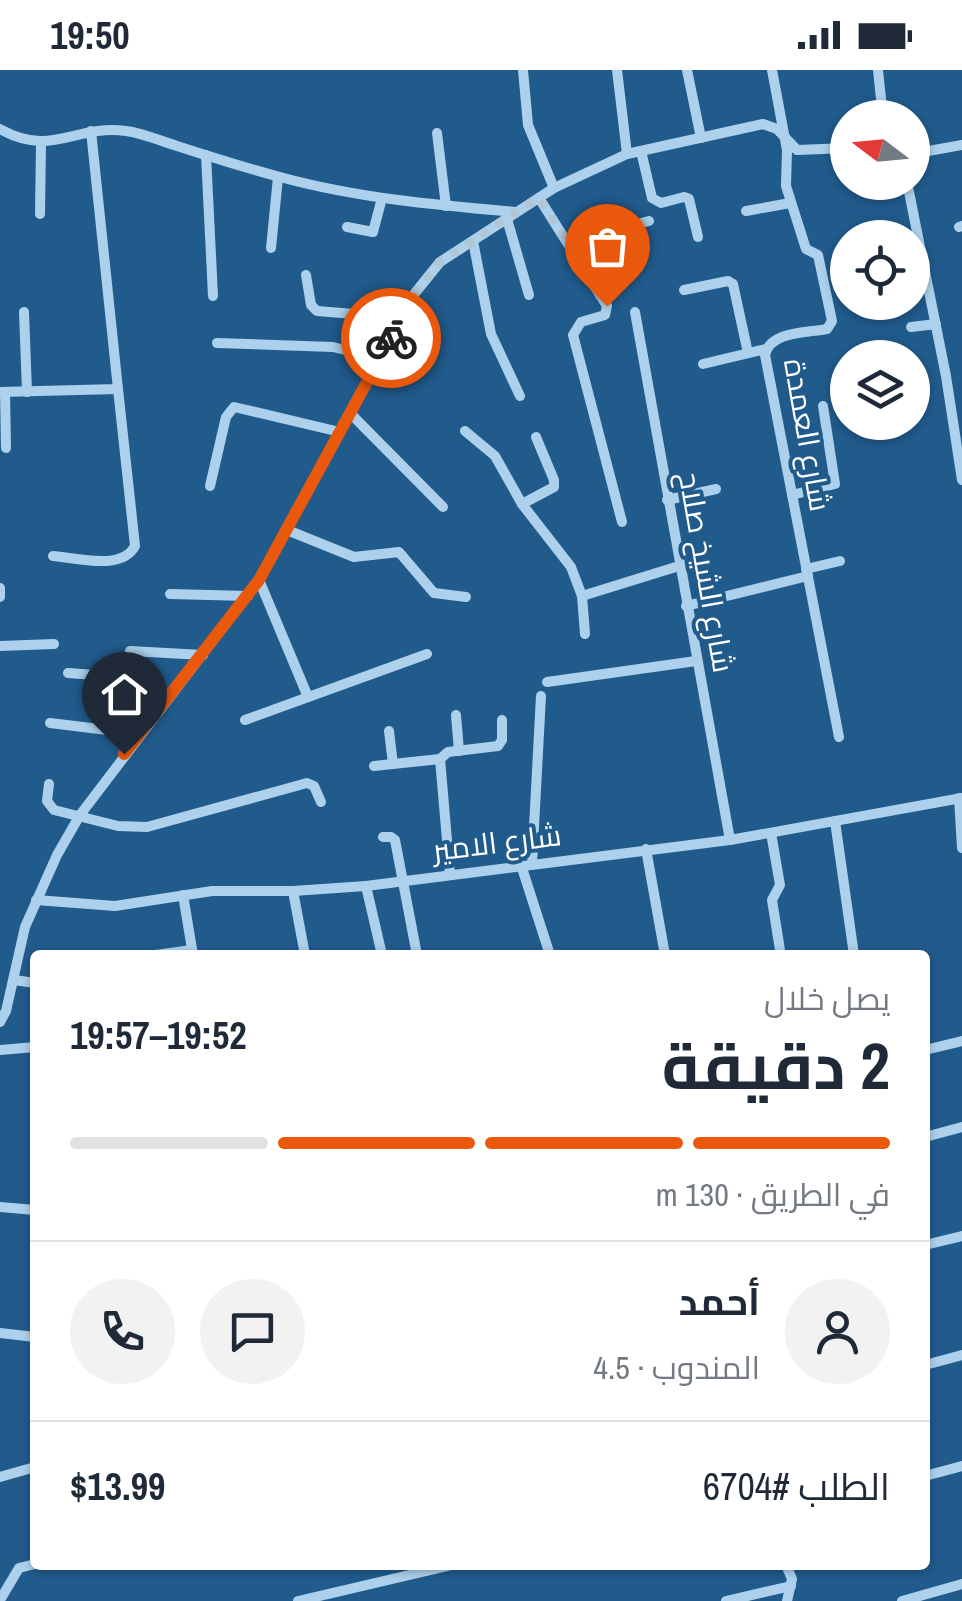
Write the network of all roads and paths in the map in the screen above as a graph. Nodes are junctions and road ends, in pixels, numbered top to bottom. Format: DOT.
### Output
graph roads {
  1 [pos="523,70"];
  2 [pos="617,70"];
  3 [pos="687,70"];
  4 [pos="772,70"];
  5 [pos="878,70"];
  6 [pos="881,100"];
  7 [pos="0,129"];
  8 [pos="92,132"];
  9 [pos="437,132"];
  10 [pos="701,138"];
  11 [pos="785,140"];
  12 [pos="41,143"];
  13 [pos="962,145"];
  14 [pos="830,150"];
  15 [pos="641,151"];
  16 [pos="930,151"];
  17 [pos="627,154"];
  18 [pos="206,155"];
  19 [pos="278,177"];
  20 [pos="554,188"];
  21 [pos="382,198"];
  22 [pos="539,198"];
  23 [pos="910,200"];
  24 [pos="790,203"];
  25 [pos="446,206"];
  26 [pos="746,212"];
  27 [pos="40,214"];
  28 [pos="512,215"];
  29 [pos="649,220"];
  30 [pos="348,227"];
  31 [pos="698,237"];
  32 [pos="474,240"];
  33 [pos="567,242"];
  34 [pos="271,248"];
  35 [pos="306,275"];
  36 [pos="684,290"];
  37 [pos="530,295"];
  38 [pos="213,296"];
  39 [pos="24,312"];
  40 [pos="636,312"];
  41 [pos="401,318"];
  42 [pos="936,324"];
  43 [pos="910,327"];
  44 [pos="217,343"];
  45 [pos="766,350"];
  46 [pos="748,353"];
  47 [pos="382,354"];
  48 [pos="703,364"];
  49 [pos="118,389"];
  50 [pos="2,392"];
  51 [pos="27,392"];
  52 [pos="520,396"];
  53 [pos="823,406"];
  54 [pos="350,413"];
  55 [pos="465,431"];
  56 [pos="340,432"];
  57 [pos="536,438"];
  58 [pos="6,448"];
  59 [pos="960,458"];
  60 [pos="962,480"];
  61 [pos="210,486"];
  62 [pos="716,489"];
  63 [pos="792,495"];
  64 [pos="667,500"];
  65 [pos="522,504"];
  66 [pos="443,507"];
  67 [pos="622,522"];
  68 [pos="287,530"];
  69 [pos="53,556"];
  70 [pos="840,561"];
  71 [pos="679,566"];
  72 [pos="807,573"];
  73 [pos="259,580"];
  74 [pos="0,588"];
  75 [pos="170,594"];
  76 [pos="248,596"];
  77 [pos="582,596"];
  78 [pos="0,597"];
  79 [pos="466,598"];
  80 [pos="686,606"];
  81 [pos="586,634"];
  82 [pos="54,644"];
  83 [pos="0,646"];
  84 [pos="130,651"];
  85 [pos="428,654"];
  86 [pos="203,655"];
  87 [pos="696,661"];
  88 [pos="68,673"];
  89 [pos="547,682"];
  90 [pos="541,696"];
  91 [pos="308,697"];
  92 [pos="456,715"];
  93 [pos="244,720"];
  94 [pos="502,720"];
  95 [pos="50,723"];
  96 [pos="389,731"];
  97 [pos="120,732"];
  98 [pos="140,734"];
  99 [pos="839,737"];
  100 [pos="459,751"];
  101 [pos="440,759"];
  102 [pos="393,764"];
  103 [pos="374,766"];
  104 [pos="49,784"];
  105 [pos="961,798"];
  106 [pos="321,802"];
  107 [pos="80,816"];
  108 [pos="834,821"];
  109 [pos="771,833"];
  110 [pos="383,838"];
  111 [pos="730,840"];
  112 [pos="962,848"];
  113 [pos="646,849"];
  114 [pos="526,864"];
  115 [pos="450,874"];
  116 [pos="402,880"];
  117 [pos="366,886"];
  118 [pos="293,891"];
  119 [pos="182,895"];
  120 [pos="36,900"];
  121 [pos="193,950"];
  122 [pos="304,950"];
  123 [pos="381,950"];
  124 [pos="415,950"];
  125 [pos="549,950"];
  126 [pos="664,950"];
  127 [pos="780,950"];
  128 [pos="853,950"];
  129 [pos="14,980"];
  130 [pos="30,982"];
  131 [pos="0,1022"];
  132 [pos="962,1042"];
  133 [pos="30,1047"];
  134 [pos="930,1049"];
  135 [pos="0,1050"];
  136 [pos="962,1128"];
  137 [pos="930,1136"];
  138 [pos="0,1207"];
  139 [pos="30,1210"];
  140 [pos="962,1236"];
  141 [pos="930,1245"];
  142 [pos="0,1333"];
  143 [pos="30,1336"];
  144 [pos="962,1355"];
  145 [pos="930,1364"];
  146 [pos="962,1466"];
  147 [pos="30,1468"];
  148 [pos="930,1475"];
  149 [pos="0,1477"];
  150 [pos="30,1565"];
  151 [pos="431,1570"];
  152 [pos="788,1570"];
  153 [pos="962,1584"];
  154 [pos="791,1586"];
  155 [pos="0,1600"];
  156 [pos="298,1601"];
  157 [pos="726,1601"];
  158 [pos="787,1601"];
  159 [pos="902,1601"];
  1 -- 20 [label="street"];
  2 -- 17 [label="street"];
  3 -- 10 [label="street"];
  4 -- 11 [label="street, شارع العمدة"];
  5 -- 6 [label="street"];
  7 -- 12 [label="street"];
  8 -- 12 [label="street"];
  8 -- 18 [label="street"];
  8 -- 49 [label="street"];
  9 -- 25 [label="street"];
  10 -- 11 [label="street"];
  10 -- 15 [label="street"];
  11 -- 14 [label="street"];
  11 -- 24 [label="street, شارع العمدة"];
  12 -- 27 [label="street"];
  13 -- 16 [label="street"];
  15 -- 17 [label="street"];
  15 -- 31 [label="street"];
  17 -- 20 [label="street"];
  18 -- 19 [label="street"];
  18 -- 38 [label="street"];
  19 -- 21 [label="street"];
  19 -- 34 [label="street"];
  20 -- 22 [label="street"];
  21 -- 25 [label="street"];
  21 -- 30 [label="street"];
  22 -- 28 [label="street"];
  22 -- 33 [label="street"];
  23 -- 42 [label="street"];
  24 -- 26 [label="street"];
  24 -- 45 [label="street, شارع العمدة"];
  25 -- 28 [label="street"];
  28 -- 32 [label="street"];
  28 -- 37 [label="street"];
  29 -- 33 [label="street"];
  32 -- 41 [label="street"];
  32 -- 52 [label="street"];
  33 -- 67 [label="street"];
  35 -- 41 [label="street"];
  36 -- 46 [label="street"];
  39 -- 51 [label="street"];
  40 -- 64 [label="street, شارع الشيخ صلاح"];
  41 -- 47 [label="street"];
  42 -- 43 [label="street"];
  42 -- 59 [label="street"];
  44 -- 47 [label="street"];
  45 -- 46 [label="street"];
  45 -- 63 [label="street, شارع العمدة"];
  46 -- 48 [label="street"];
  47 -- 54 [label="street"];
  49 -- 51 [label="street"];
  49 -- 69 [label="street"];
  50 -- 51 [label="street"];
  50 -- 58 [label="street"];
  53 -- 63 [label="street"];
  54 -- 56 [label="street"];
  54 -- 66 [label="street"];
  55 -- 65 [label="street"];
  56 -- 61 [label="street"];
  56 -- 68 [label="street"];
  57 -- 65 [label="street"];
  59 -- 60 [label="street"];
  62 -- 64 [label="street"];
  63 -- 72 [label="street, شارع العمدة"];
  64 -- 71 [label="street, شارع الشيخ صلاح"];
  65 -- 77 [label="street"];
  68 -- 73 [label="street"];
  68 -- 79 [label="street"];
  70 -- 72 [label="street"];
  71 -- 77 [label="street"];
  71 -- 80 [label="street, شارع الشيخ صلاح"];
  72 -- 80 [label="street"];
  72 -- 99 [label="street, شارع العمدة"];
  73 -- 76 [label="street"];
  73 -- 91 [label="street"];
  74 -- 78 [label="street"];
  75 -- 76 [label="street"];
  76 -- 86 [label="street"];
  77 -- 81 [label="street"];
  80 -- 87 [label="street, شارع الشيخ صلاح"];
  82 -- 83 [label="street"];
  84 -- 86 [label="street"];
  85 -- 91 [label="street"];
  86 -- 98 [label="street"];
  87 -- 89 [label="street"];
  87 -- 111 [label="street, شارع الشيخ صلاح"];
  88 -- 97 [label="street"];
  90 -- 114 [label="street"];
  91 -- 93 [label="street"];
  92 -- 100 [label="street"];
  94 -- 100 [label="street"];
  95 -- 97 [label="street"];
  96 -- 102 [label="street"];
  97 -- 98 [label="street"];
  98 -- 107 [label="street"];
  100 -- 101 [label="street"];
  101 -- 102 [label="street"];
  101 -- 115 [label="street"];
  102 -- 103 [label="street"];
  104 -- 107 [label="street"];
  105 -- 108 [label="street, شارع الامير"];
  105 -- 112 [label="street"];
  106 -- 107 [label="street"];
  107 -- 120 [label="street"];
  108 -- 109 [label="street, شارع الامير"];
  108 -- 128 [label="street"];
  109 -- 111 [label="street, شارع الامير"];
  109 -- 127 [label="street"];
  110 -- 116 [label="street"];
  111 -- 113 [label="street, شارع الامير"];
  113 -- 114 [label="street, شارع الامير"];
  113 -- 126 [label="street"];
  114 -- 115 [label="street, شارع الامير"];
  114 -- 125 [label="street"];
  115 -- 116 [label="street, شارع الامير"];
  116 -- 117 [label="street, شارع الامير"];
  116 -- 124 [label="street"];
  117 -- 118 [label="street, شارع الامير"];
  117 -- 123 [label="street"];
  118 -- 119 [label="street, شارع الامير"];
  118 -- 122 [label="street"];
  119 -- 120 [label="street, شارع الامير"];
  119 -- 121 [label="street"];
  120 -- 129 [label="street"];
  129 -- 130 [label="street"];
  129 -- 131 [label="street"];
  132 -- 134 [label="street"];
  133 -- 135 [label="street"];
  136 -- 137 [label="street"];
  138 -- 139 [label="street"];
  140 -- 141 [label="street"];
  142 -- 143 [label="street"];
  144 -- 145 [label="street"];
  146 -- 148 [label="street"];
  147 -- 149 [label="street"];
  150 -- 155 [label="street"];
  151 -- 156 [label="street"];
  152 -- 154 [label="street"];
  153 -- 159 [label="street"];
  154 -- 157 [label="street"];
  154 -- 158 [label="street"];
}
